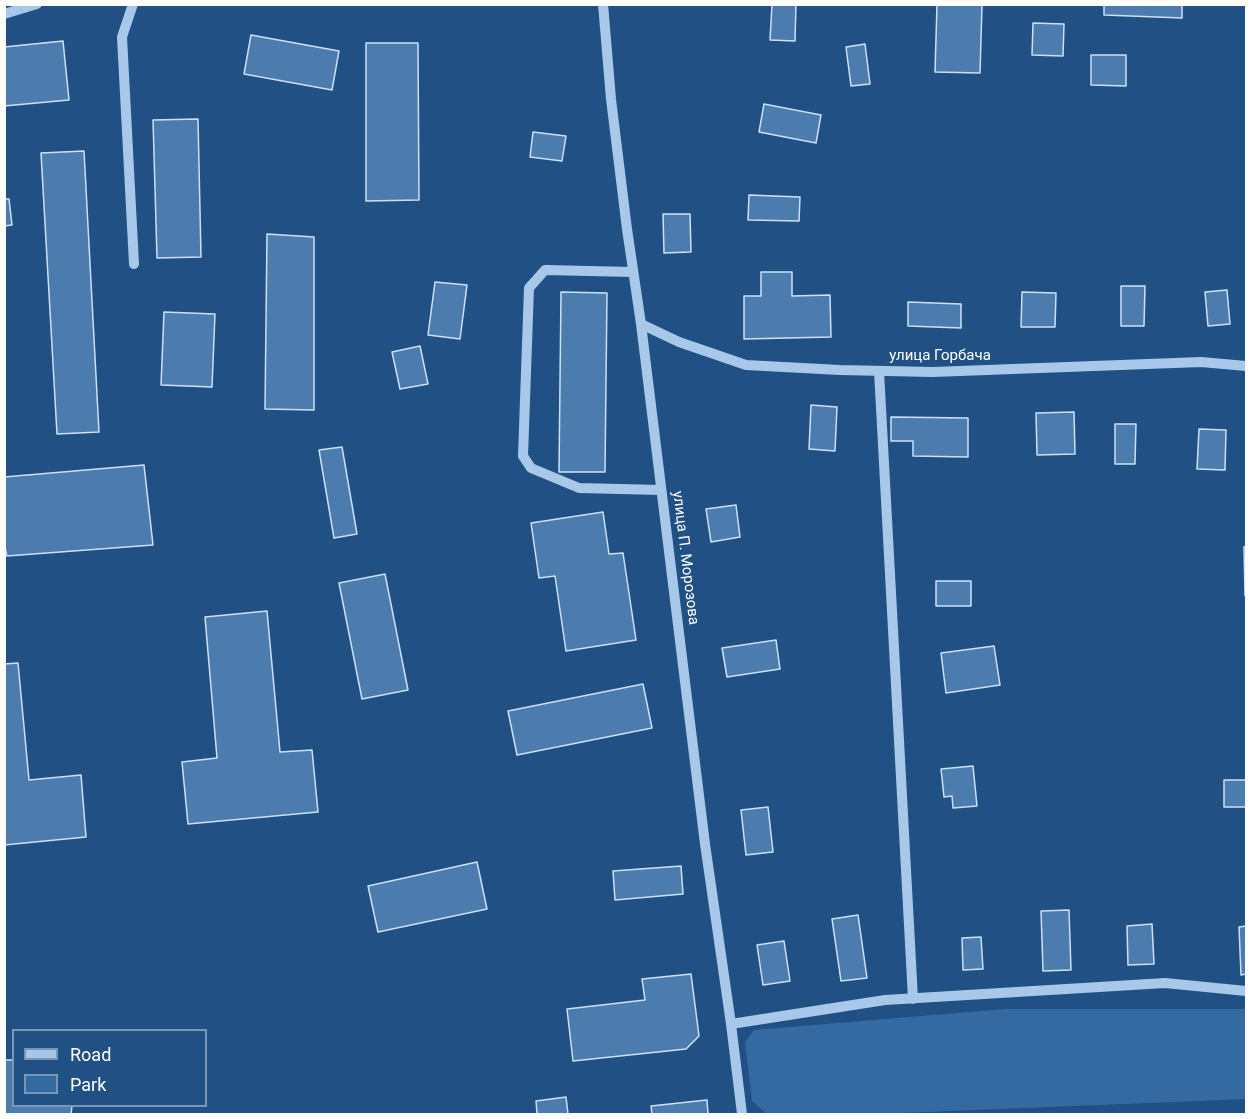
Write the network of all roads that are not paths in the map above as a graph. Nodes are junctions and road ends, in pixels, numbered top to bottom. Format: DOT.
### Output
graph roads {
  1 [pos="37,4"];
  2 [pos="133,4"];
  3 [pos="603,4"];
  4 [pos="4,14"];
  5 [pos="134,264"];
  6 [pos="633,272"];
  7 [pos="641,324"];
  8 [pos="1246,366"];
  9 [pos="879,371"];
  10 [pos="661,490"];
  11 [pos="1246,991"];
  12 [pos="913,999"];
  13 [pos="731,1024"];
  14 [pos="741,1114"];
  1 -- 4 [label="street"];
  2 -- 5 [label="street"];
  3 -- 6 [label="street, улица П. Морозова"];
  6 -- 7 [label="street, улица П. Морозова"];
  6 -- 10 [label="street"];
  7 -- 9 [label="street, улица Горбача"];
  7 -- 10 [label="street, улица П. Морозова"];
  8 -- 9 [label="street, улица Горбача"];
  9 -- 12 [label="street"];
  10 -- 13 [label="street, улица П. Морозова"];
  11 -- 12 [label="street"];
  12 -- 13 [label="street"];
  13 -- 14 [label="street, улица П. Морозова"];
}
